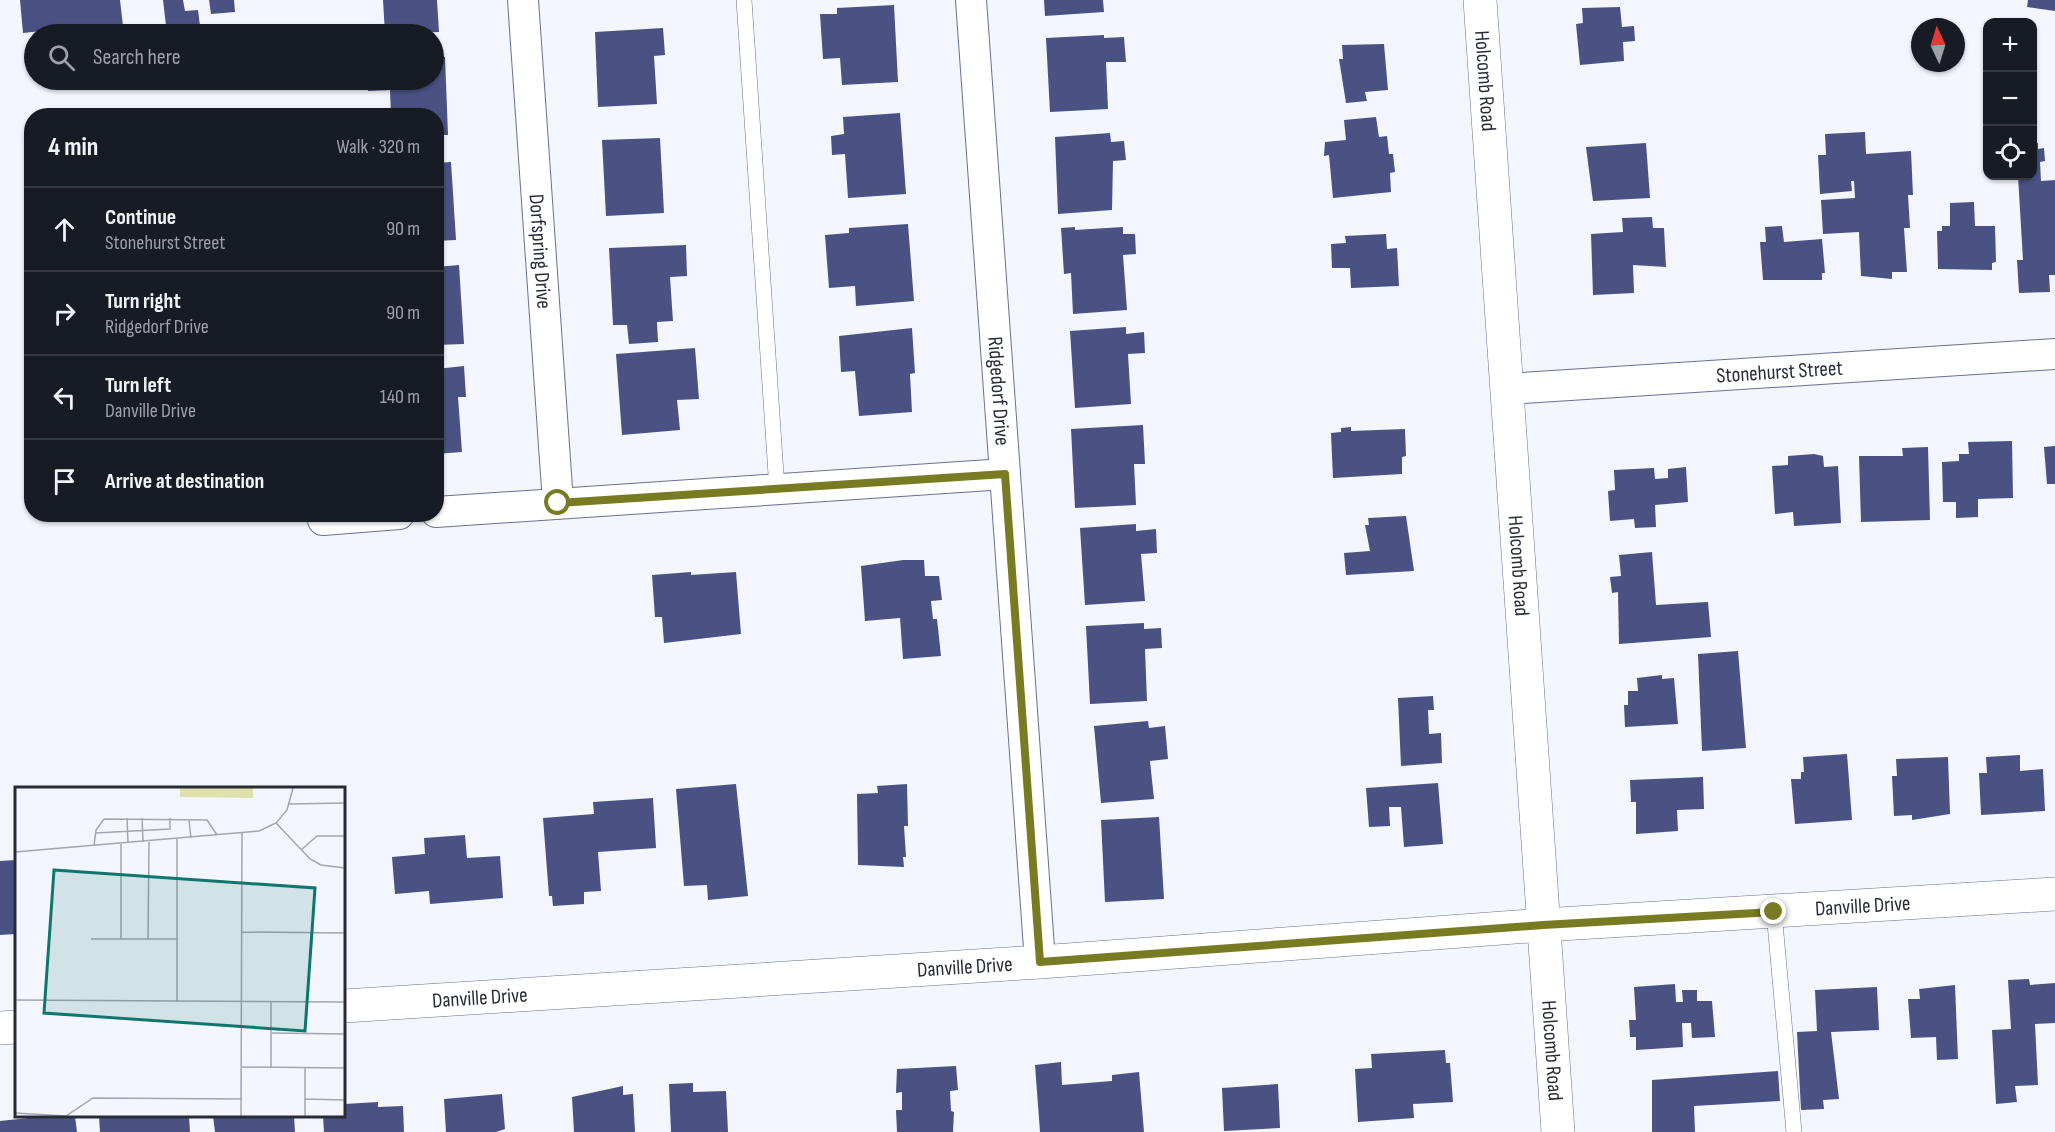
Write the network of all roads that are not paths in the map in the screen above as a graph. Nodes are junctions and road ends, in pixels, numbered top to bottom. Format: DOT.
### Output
graph roads {
  1 [pos="523,0"];
  2 [pos="744,0"];
  3 [pos="971,0"];
  4 [pos="1480,0"];
  5 [pos="2055,354"];
  6 [pos="1506,389"];
  7 [pos="1005,474"];
  8 [pos="777,489"];
  9 [pos="558,503"];
  10 [pos="444,511"];
  11 [pos="2055,894"];
  12 [pos="1774,912"];
  13 [pos="1543,925"];
  14 [pos="1040,962"];
  15 [pos="345,1006"];
  16 [pos="15,1027"];
  17 [pos="0,1028"];
  18 [pos="1558,1132"];
  19 [pos="1794,1132"];
  1 -- 9 [label="street, Dorfspring Drive"];
  2 -- 8 [label="lane"];
  3 -- 7 [label="street, Ridgedorf Drive"];
  4 -- 6 [label="street, Holcomb Road"];
  5 -- 6 [label="street, Stonehurst Street"];
  6 -- 13 [label="street, Holcomb Road"];
  7 -- 8 [label="street"];
  7 -- 14 [label="street, Ridgedorf Drive"];
  8 -- 9 [label="street"];
  9 -- 10 [label="street"];
  11 -- 12 [label="street, Danville Drive"];
  12 -- 13 [label="street, Danville Drive"];
  12 -- 19 [label="lane"];
  13 -- 14 [label="street, Danville Drive"];
  13 -- 18 [label="street, Holcomb Road"];
  14 -- 15 [label="street, Danville Drive"];
  16 -- 17 [label="street"];
}
